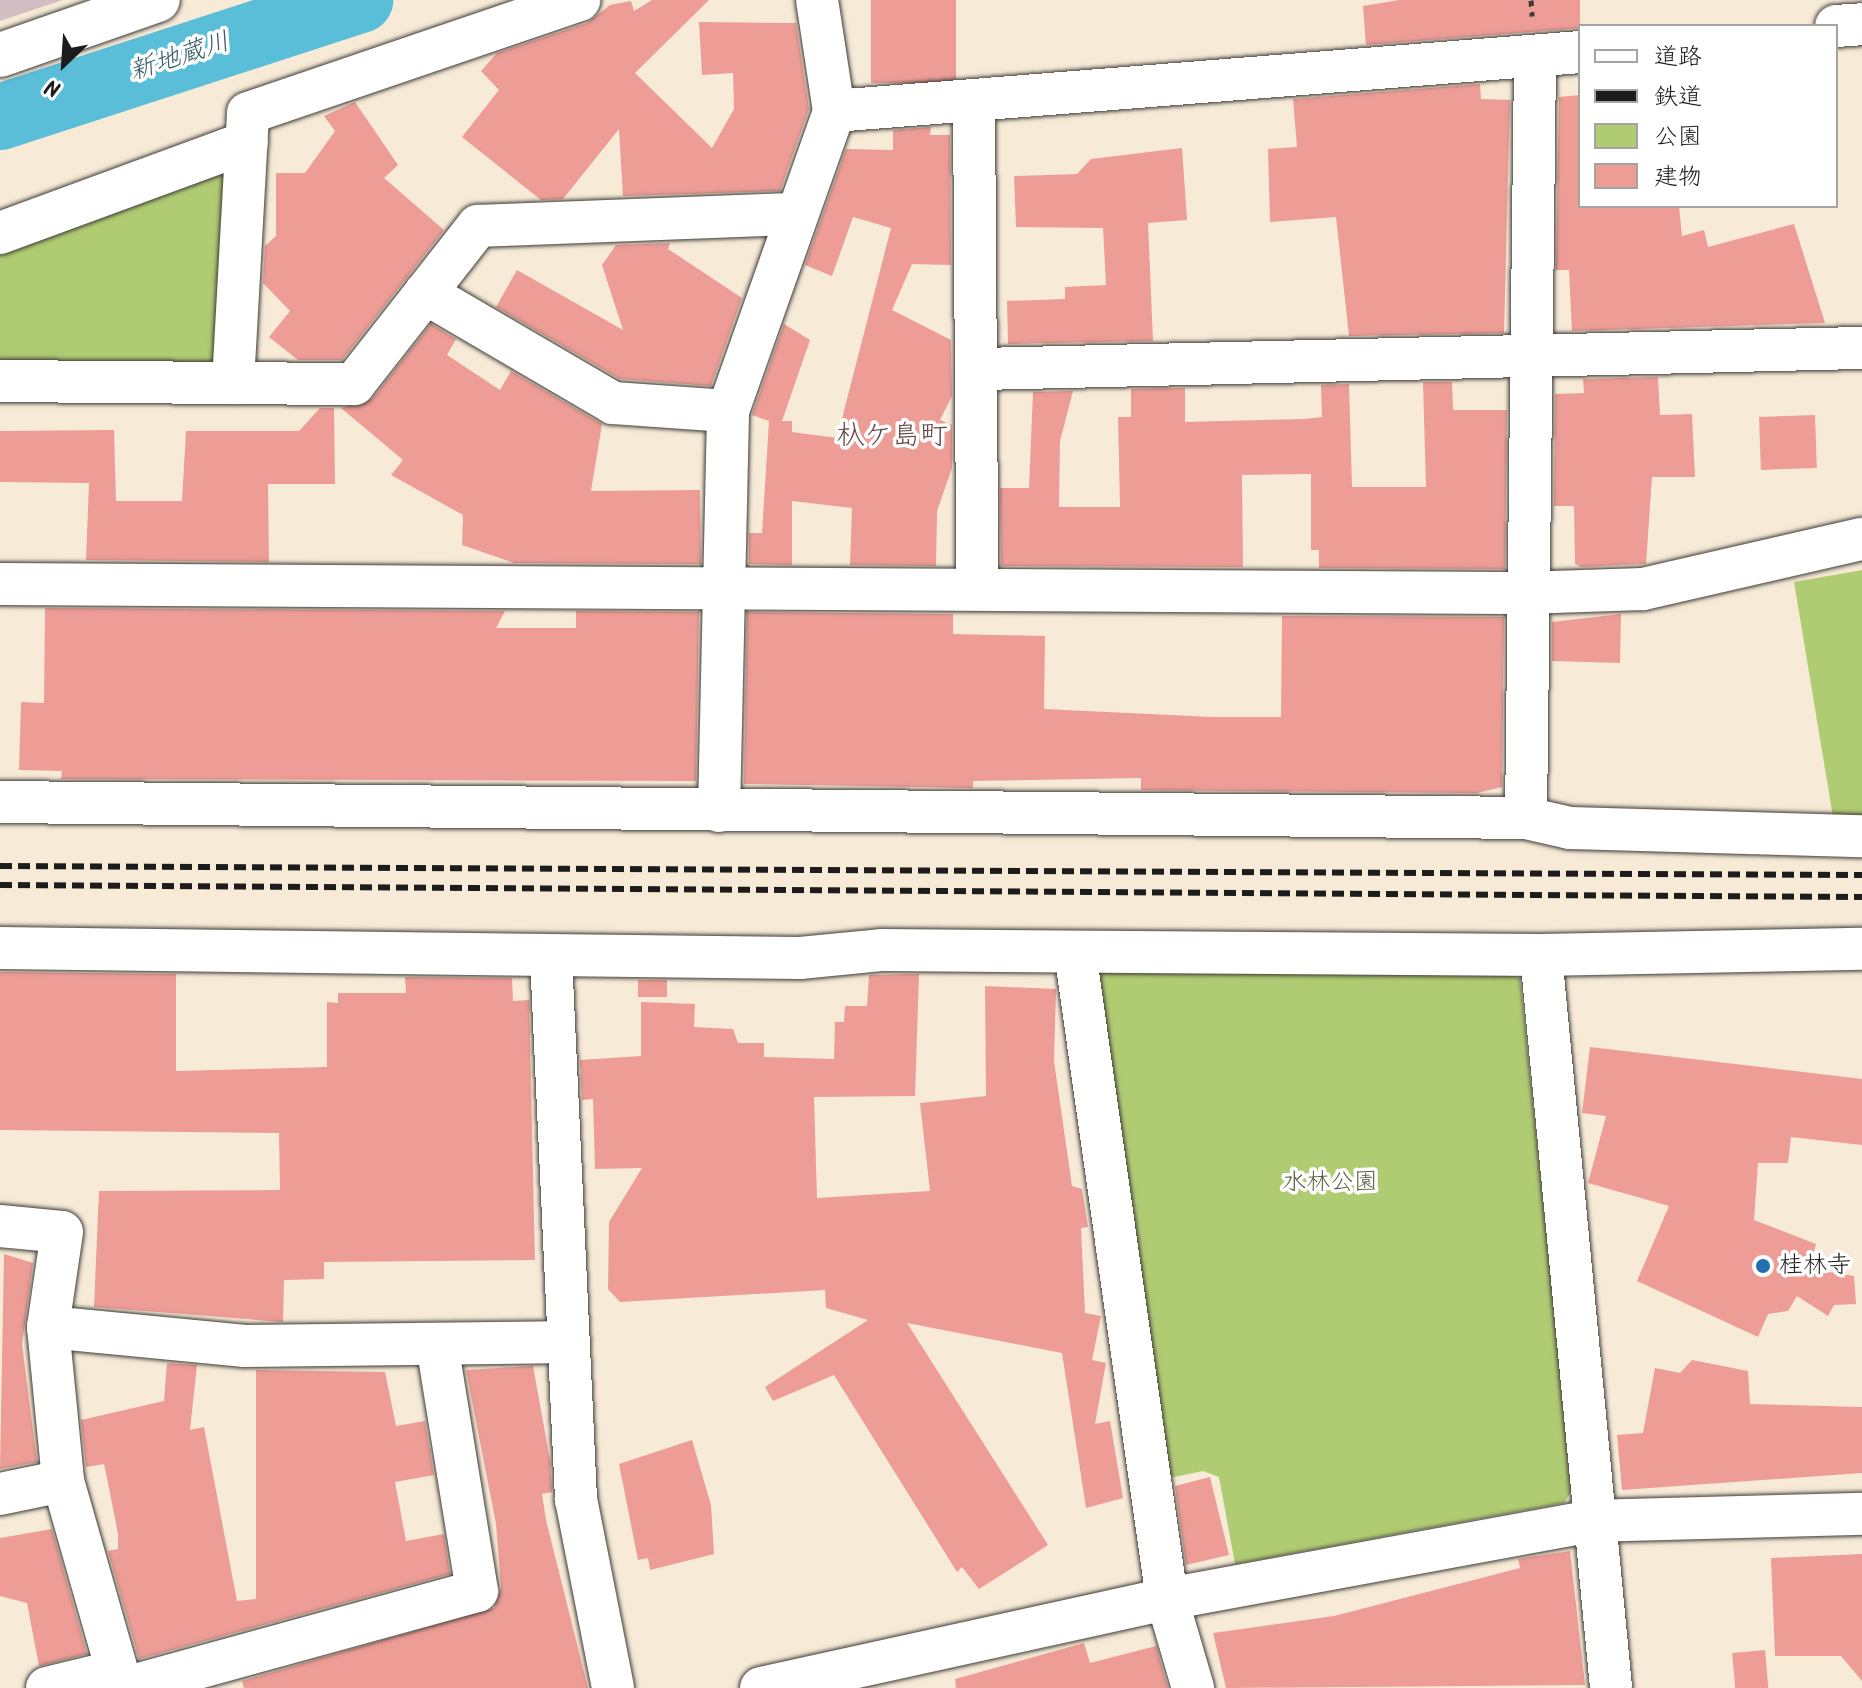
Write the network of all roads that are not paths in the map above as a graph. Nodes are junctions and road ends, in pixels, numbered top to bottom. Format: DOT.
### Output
graph roads {
  1 [pos="158,0"];
  2 [pos="579,0"];
  3 [pos="817,0"];
  4 [pos="1862,24"];
  5 [pos="1838,26"];
  6 [pos="1578,52"];
  7 [pos="0,55"];
  8 [pos="1535,57"];
  9 [pos="974,101"];
  10 [pos="834,111"];
  11 [pos="247,142"];
  12 [pos="796,214"];
  13 [pos="0,233"];
  14 [pos="425,293"];
  15 [pos="1862,348"];
  16 [pos="1533,360"];
  17 [pos="981,369"];
  18 [pos="0,381"];
  19 [pos="233,383"];
  20 [pos="728,411"];
  21 [pos="1862,539"];
  22 [pos="0,584"];
  23 [pos="721,587"];
  24 [pos="977,587"];
  25 [pos="1523,593"];
  26 [pos="0,802"];
  27 [pos="719,811"];
  28 [pos="1526,818"];
  29 [pos="1862,836"];
  30 [pos="0,948"];
  31 [pos="1862,949"];
  32 [pos="1075,952"];
  33 [pos="1541,955"];
  34 [pos="551,957"];
  35 [pos="0,1226"];
  36 [pos="48,1327"];
  37 [pos="569,1342"];
  38 [pos="437,1344"];
  39 [pos="63,1481"];
  40 [pos="0,1494"];
  41 [pos="1862,1514"];
  42 [pos="1591,1521"];
  43 [pos="1167,1599"];
  44 [pos="121,1682"];
  45 [pos="47,1688"];
  46 [pos="613,1688"];
  47 [pos="761,1688"];
  48 [pos="1193,1688"];
  49 [pos="1611,1688"];
  1 -- 7 [label="street"];
  2 -- 11 [label="street"];
  3 -- 10 [label="street"];
  4 -- 5 [label="street"];
  6 -- 8 [label="street"];
  8 -- 9 [label="street"];
  8 -- 16 [label="street"];
  9 -- 10 [label="street"];
  9 -- 17 [label="street"];
  10 -- 12 [label="street"];
  11 -- 13 [label="street"];
  11 -- 19 [label="street"];
  12 -- 14 [label="street"];
  12 -- 20 [label="street"];
  14 -- 19 [label="street"];
  14 -- 20 [label="street"];
  15 -- 16 [label="street"];
  16 -- 17 [label="street"];
  16 -- 25 [label="street"];
  17 -- 24 [label="street"];
  18 -- 19 [label="street"];
  20 -- 23 [label="street"];
  21 -- 25 [label="street"];
  22 -- 23 [label="street"];
  23 -- 24 [label="street"];
  23 -- 27 [label="street"];
  24 -- 25 [label="street"];
  25 -- 28 [label="street"];
  26 -- 27 [label="street"];
  27 -- 28 [label="street"];
  28 -- 29 [label="street"];
  30 -- 34 [label="street"];
  31 -- 33 [label="street"];
  32 -- 33 [label="street"];
  32 -- 34 [label="street"];
  32 -- 43 [label="street"];
  33 -- 42 [label="street"];
  34 -- 37 [label="street"];
  35 -- 36 [label="street"];
  36 -- 38 [label="street"];
  36 -- 39 [label="street"];
  37 -- 38 [label="street"];
  37 -- 46 [label="street"];
  38 -- 44 [label="street"];
  39 -- 40 [label="street"];
  39 -- 44 [label="street"];
  41 -- 42 [label="street"];
  42 -- 43 [label="street"];
  42 -- 49 [label="street"];
  43 -- 47 [label="street"];
  43 -- 48 [label="street"];
  44 -- 45 [label="street"];
}
